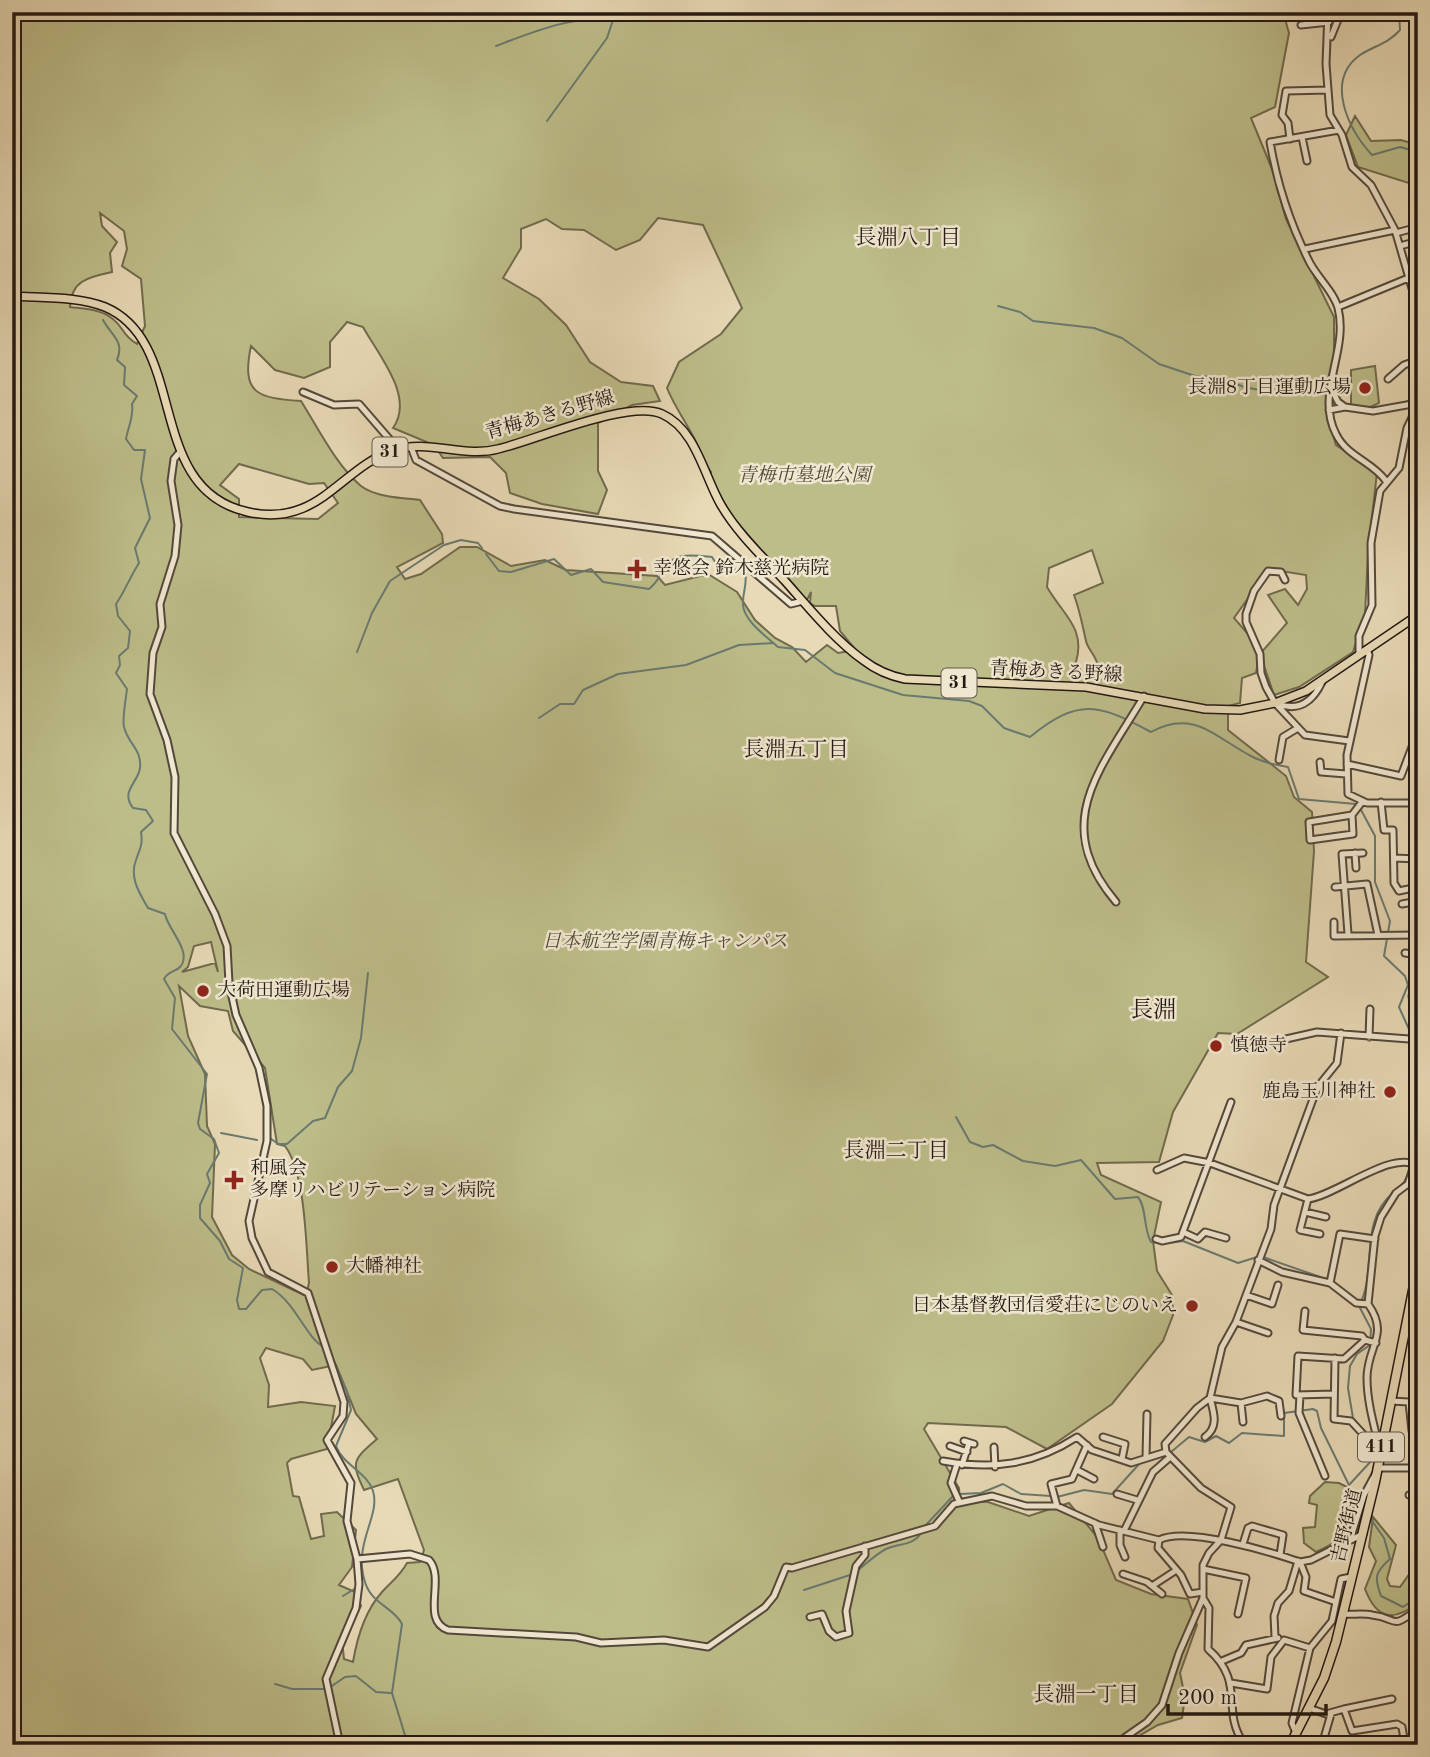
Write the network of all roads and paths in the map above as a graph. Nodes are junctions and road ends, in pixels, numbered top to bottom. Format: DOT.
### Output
graph roads {
  1 [pos="1328,12"];
  2 [pos="1342,12"];
  3 [pos="1401,13"];
  4 [pos="1418,20"];
  5 [pos="1329,22"];
  6 [pos="1301,25"];
  7 [pos="1328,43"];
  8 [pos="1328,90"];
  9 [pos="1339,130"];
  10 [pos="1302,137"];
  11 [pos="1290,139"];
  12 [pos="1307,161"];
  13 [pos="1418,227"];
  14 [pos="1395,232"];
  15 [pos="1418,241"];
  16 [pos="1400,246"];
  17 [pos="1305,249"];
  18 [pos="1418,274"];
  19 [pos="1408,278"];
  20 [pos="12,296"];
  21 [pos="1338,307"];
  22 [pos="1418,310"];
  23 [pos="1418,360"];
  24 [pos="1388,379"];
  25 [pos="1330,386"];
  26 [pos="303,392"];
  27 [pos="1418,404"];
  28 [pos="1342,408"];
  29 [pos="1329,410"];
  30 [pos="411,447"];
  31 [pos="398,449"];
  32 [pos="180,452"];
  33 [pos="1386,481"];
  34 [pos="1285,580"];
  35 [pos="803,601"];
  36 [pos="1418,615"];
  37 [pos="1367,649"];
  38 [pos="1359,654"];
  39 [pos="1144,696"];
  40 [pos="1275,703"];
  41 [pos="1298,728"];
  42 [pos="1418,731"];
  43 [pos="1349,741"];
  44 [pos="1279,760"];
  45 [pos="1320,762"];
  46 [pos="1347,764"];
  47 [pos="1346,774"];
  48 [pos="1381,802"];
  49 [pos="1418,803"];
  50 [pos="1357,807"];
  51 [pos="1355,853"];
  52 [pos="1363,853"];
  53 [pos="1394,858"];
  54 [pos="1418,859"];
  55 [pos="1356,868"];
  56 [pos="1344,886"];
  57 [pos="1335,887"];
  58 [pos="1418,887"];
  59 [pos="1418,901"];
  60 [pos="1116,902"];
  61 [pos="1402,904"];
  62 [pos="1334,922"];
  63 [pos="1348,934"];
  64 [pos="1383,935"];
  65 [pos="1418,936"];
  66 [pos="1405,953"];
  67 [pos="1418,955"];
  68 [pos="1418,978"];
  69 [pos="1370,1009"];
  70 [pos="1341,1033"];
  71 [pos="1416,1036"];
  72 [pos="1370,1037"];
  73 [pos="1286,1039"];
  74 [pos="1231,1102"];
  75 [pos="1418,1154"];
  76 [pos="1210,1163"];
  77 [pos="1412,1164"];
  78 [pos="1157,1170"];
  79 [pos="1281,1191"];
  80 [pos="1308,1199"];
  81 [pos="1305,1212"];
  82 [pos="1326,1217"];
  83 [pos="1183,1232"];
  84 [pos="1320,1234"];
  85 [pos="1226,1238"];
  86 [pos="1156,1239"];
  87 [pos="1372,1239"];
  88 [pos="1258,1260"];
  89 [pos="1418,1265"];
  90 [pos="1330,1281"];
  91 [pos="1278,1285"];
  92 [pos="1246,1295"];
  93 [pos="1363,1304"];
  94 [pos="1305,1311"];
  95 [pos="1236,1322"];
  96 [pos="1418,1331"];
  97 [pos="1268,1333"];
  98 [pos="1404,1334"];
  99 [pos="1370,1341"];
  100 [pos="1335,1359"];
  101 [pos="1300,1395"];
  102 [pos="1334,1395"];
  103 [pos="1210,1398"];
  104 [pos="1391,1401"];
  105 [pos="1241,1403"];
  106 [pos="1147,1414"];
  107 [pos="1281,1416"];
  108 [pos="1243,1422"];
  109 [pos="1363,1434"];
  110 [pos="1418,1435"];
  111 [pos="1103,1437"];
  112 [pos="1205,1437"];
  113 [pos="1382,1442"];
  114 [pos="969,1443"];
  115 [pos="950,1446"];
  116 [pos="1087,1446"];
  117 [pos="994,1447"];
  118 [pos="967,1452"];
  119 [pos="1168,1456"];
  120 [pos="1146,1457"];
  121 [pos="1122,1459"];
  122 [pos="943,1461"];
  123 [pos="959,1464"];
  124 [pos="995,1467"];
  125 [pos="1418,1468"];
  126 [pos="1077,1470"];
  127 [pos="1377,1470"];
  128 [pos="1325,1476"];
  129 [pos="1094,1479"];
  130 [pos="1117,1494"];
  131 [pos="1409,1495"];
  132 [pos="1418,1495"];
  133 [pos="1137,1500"];
  134 [pos="959,1501"];
  135 [pos="1057,1506"];
  136 [pos="1363,1513"];
  137 [pos="1096,1523"];
  138 [pos="1122,1530"];
  139 [pos="1363,1534"];
  140 [pos="1159,1540"];
  141 [pos="1221,1540"];
  142 [pos="1350,1540"];
  143 [pos="1243,1545"];
  144 [pos="865,1546"];
  145 [pos="1103,1547"];
  146 [pos="1280,1555"];
  147 [pos="1125,1557"];
  148 [pos="357,1559"];
  149 [pos="1299,1562"];
  150 [pos="1203,1569"];
  151 [pos="1175,1571"];
  152 [pos="1123,1574"];
  153 [pos="1351,1577"];
  154 [pos="1152,1586"];
  155 [pos="1162,1594"];
  156 [pos="1203,1595"];
  157 [pos="1336,1602"];
  158 [pos="1418,1609"];
  159 [pos="1238,1614"];
  160 [pos="1342,1614"];
  161 [pos="810,1617"];
  162 [pos="1275,1637"];
  163 [pos="1284,1640"];
  164 [pos="1310,1648"];
  165 [pos="1222,1661"];
  166 [pos="1231,1683"];
  167 [pos="1392,1699"];
  168 [pos="1309,1708"];
  169 [pos="1344,1709"];
  170 [pos="1331,1714"];
  171 [pos="1296,1734"];
  172 [pos="1123,1742"];
  173 [pos="1243,1742"];
  174 [pos="340,1745"];
  175 [pos="1114,1745"];
  176 [pos="1290,1745"];
  177 [pos="1322,1745"];
  178 [pos="1405,1745"];
  1 -- 5 [label="street"];
  2 -- 7 [label="street"];
  3 -- 4 [label="street"];
  5 -- 6 [label="street"];
  5 -- 7 [label="street"];
  7 -- 8 [label="street"];
  8 -- 9 [label="street"];
  8 -- 11 [label="street"];
  9 -- 10 [label="street"];
  9 -- 14 [label="street"];
  10 -- 11 [label="street"];
  10 -- 12 [label="street"];
  11 -- 17 [label="street"];
  13 -- 14 [label="street"];
  14 -- 16 [label="street"];
  14 -- 17 [label="street"];
  15 -- 16 [label="street"];
  16 -- 19 [label="street"];
  17 -- 21 [label="street"];
  18 -- 19 [label="street"];
  19 -- 21 [label="street"];
  19 -- 22 [label="street"];
  20 -- 32 [label="main road, 青梅あきる野線 / 31"];
  21 -- 25 [label="street"];
  23 -- 24 [label="street"];
  25 -- 28 [label="street"];
  25 -- 29 [label="street"];
  26 -- 31 [label="street"];
  27 -- 28 [label="street"];
  27 -- 33 [label="street"];
  28 -- 29 [label="street"];
  29 -- 33 [label="street"];
  30 -- 31 [label="main road, 青梅あきる野線 / 31"];
  30 -- 35 [label="street"];
  30 -- 35 [label="main road, 青梅あきる野線 / 31"];
  31 -- 32 [label="main road, 青梅あきる野線 / 31"];
  32 -- 148 [label="street"];
  33 -- 38 [label="street"];
  34 -- 40 [label="street"];
  35 -- 39 [label="main road, 青梅あきる野線 / 31"];
  36 -- 37 [label="main road, 青梅あきる野線 / 31"];
  37 -- 38 [label="main road, 青梅あきる野線 / 31"];
  37 -- 43 [label="street"];
  38 -- 40 [label="main road, 青梅あきる野線 / 31"];
  39 -- 40 [label="main road, 青梅あきる野線 / 31"];
  39 -- 60 [label="street"];
  40 -- 41 [label="street"];
  41 -- 43 [label="street"];
  41 -- 44 [label="street"];
  42 -- 46 [label="street"];
  43 -- 46 [label="street"];
  45 -- 47 [label="street"];
  46 -- 47 [label="street"];
  47 -- 50 [label="street"];
  48 -- 49 [label="street"];
  48 -- 50 [label="street"];
  48 -- 53 [label="street"];
  50 -- 50 [label="street"];
  51 -- 52 [label="street"];
  51 -- 55 [label="street"];
  51 -- 56 [label="street"];
  53 -- 54 [label="street"];
  53 -- 58 [label="street"];
  56 -- 57 [label="street"];
  56 -- 63 [label="street"];
  56 -- 64 [label="street"];
  59 -- 61 [label="street"];
  62 -- 63 [label="street"];
  63 -- 64 [label="street"];
  64 -- 65 [label="street"];
  66 -- 67 [label="street"];
  68 -- 71 [label="street"];
  69 -- 72 [label="street"];
  70 -- 72 [label="street"];
  70 -- 73 [label="street"];
  70 -- 79 [label="street"];
  71 -- 72 [label="street"];
  74 -- 76 [label="street"];
  75 -- 77 [label="street"];
  76 -- 78 [label="street"];
  76 -- 79 [label="street"];
  76 -- 83 [label="street"];
  77 -- 80 [label="street"];
  77 -- 87 [label="street"];
  79 -- 80 [label="street"];
  79 -- 88 [label="street"];
  80 -- 81 [label="street"];
  81 -- 82 [label="street"];
  81 -- 84 [label="street"];
  83 -- 85 [label="street"];
  83 -- 86 [label="street"];
  87 -- 90 [label="street"];
  87 -- 93 [label="street"];
  88 -- 90 [label="street"];
  88 -- 92 [label="street"];
  89 -- 98 [label="highway, 吉野街道 / 411"];
  90 -- 93 [label="street"];
  91 -- 92 [label="street"];
  92 -- 95 [label="street"];
  93 -- 99 [label="street"];
  94 -- 99 [label="street"];
  95 -- 97 [label="street"];
  95 -- 103 [label="street"];
  96 -- 98 [label="street"];
  98 -- 104 [label="highway, 吉野街道 / 411"];
  99 -- 100 [label="street"];
  99 -- 113 [label="street"];
  100 -- 101 [label="street"];
  100 -- 102 [label="street"];
  101 -- 102 [label="street"];
  101 -- 128 [label="street"];
  102 -- 109 [label="street"];
  103 -- 105 [label="street"];
  103 -- 112 [label="street"];
  103 -- 119 [label="street"];
  104 -- 110 [label="street"];
  104 -- 113 [label="highway, 吉野街道 / 411"];
  105 -- 107 [label="street"];
  105 -- 108 [label="street"];
  106 -- 120 [label="street"];
  111 -- 121 [label="street"];
  113 -- 127 [label="highway, 吉野街道 / 411"];
  114 -- 118 [label="street"];
  115 -- 118 [label="street"];
  116 -- 121 [label="street"];
  116 -- 124 [label="street"];
  116 -- 126 [label="street"];
  117 -- 124 [label="street"];
  118 -- 123 [label="street"];
  119 -- 120 [label="street"];
  119 -- 133 [label="street"];
  119 -- 141 [label="street"];
  120 -- 121 [label="street"];
  122 -- 123 [label="street"];
  123 -- 124 [label="street"];
  123 -- 134 [label="street"];
  125 -- 127 [label="street"];
  126 -- 129 [label="street"];
  126 -- 135 [label="street"];
  127 -- 136 [label="highway, 吉野街道 / 411"];
  130 -- 133 [label="street"];
  131 -- 132 [label="street"];
  133 -- 138 [label="street"];
  134 -- 135 [label="street"];
  134 -- 144 [label="street"];
  135 -- 137 [label="street"];
  136 -- 139 [label="highway, 吉野街道 / 411"];
  136 -- 142 [label="street"];
  137 -- 138 [label="street"];
  137 -- 145 [label="street"];
  138 -- 140 [label="street"];
  138 -- 147 [label="street"];
  139 -- 142 [label="street"];
  139 -- 153 [label="highway, 吉野街道 / 411"];
  140 -- 141 [label="street"];
  140 -- 151 [label="street"];
  141 -- 143 [label="street"];
  141 -- 150 [label="street"];
  142 -- 149 [label="street"];
  143 -- 146 [label="street"];
  143 -- 146 [label="street"];
  144 -- 148 [label="street"];
  144 -- 161 [label="street"];
  146 -- 149 [label="street"];
  148 -- 174 [label="street"];
  149 -- 157 [label="street"];
  149 -- 162 [label="street"];
  150 -- 156 [label="street"];
  150 -- 159 [label="street"];
  151 -- 154 [label="street"];
  151 -- 156 [label="street"];
  152 -- 154 [label="street"];
  153 -- 157 [label="street"];
  153 -- 160 [label="highway, 吉野街道 / 411"];
  154 -- 155 [label="street"];
  156 -- 165 [label="street"];
  156 -- 172 [label="street"];
  157 -- 164 [label="street"];
  158 -- 160 [label="street"];
  160 -- 168 [label="highway, 吉野街道 / 411"];
  162 -- 163 [label="street"];
  162 -- 165 [label="street"];
  163 -- 164 [label="street"];
  163 -- 166 [label="street"];
  164 -- 171 [label="street"];
  165 -- 166 [label="street"];
  166 -- 173 [label="street"];
  167 -- 169 [label="street"];
  168 -- 170 [label="street"];
  168 -- 171 [label="highway, 吉野街道 / 411"];
  169 -- 170 [label="street"];
  169 -- 178 [label="street"];
  170 -- 177 [label="street"];
  171 -- 176 [label="highway, 吉野街道 / 411"];
  172 -- 175 [label="street"];
}
